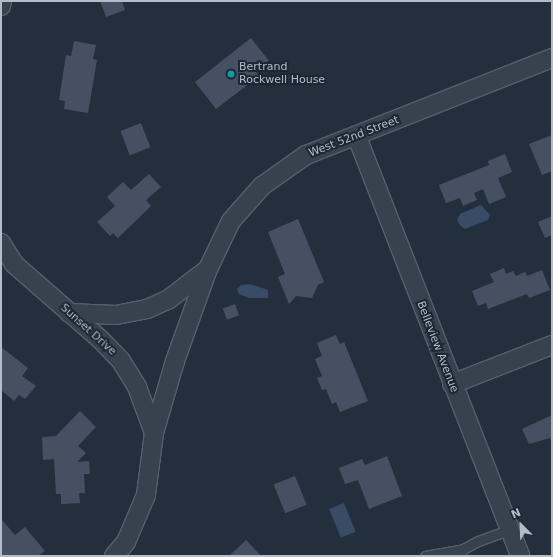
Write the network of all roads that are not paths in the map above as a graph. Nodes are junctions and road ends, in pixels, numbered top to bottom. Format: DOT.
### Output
graph roads {
  1 [pos="2,1"];
  2 [pos="1,6"];
  3 [pos="552,58"];
  4 [pos="357,137"];
  5 [pos="1,243"];
  6 [pos="208,269"];
  7 [pos="69,313"];
  8 [pos="552,345"];
  9 [pos="452,384"];
  10 [pos="154,433"];
  11 [pos="509,530"];
  12 [pos="461,552"];
  13 [pos="114,556"];
  14 [pos="425,556"];
  15 [pos="520,556"];
  1 -- 2 [label="street"];
  3 -- 4 [label="street, West 52nd Street"];
  4 -- 6 [label="street, West 52nd Street"];
  4 -- 9 [label="street, Belleview Avenue"];
  5 -- 7 [label="street, Sunset Drive"];
  6 -- 7 [label="street, West 52nd Street"];
  6 -- 10 [label="street, Sunset Drive"];
  7 -- 10 [label="street, Sunset Drive"];
  8 -- 9 [label="street"];
  9 -- 11 [label="street, Belleview Avenue"];
  10 -- 13 [label="street, Sunset Drive"];
  11 -- 12 [label="lane"];
  11 -- 15 [label="street, Belleview Avenue"];
  12 -- 14 [label="lane"];
}
